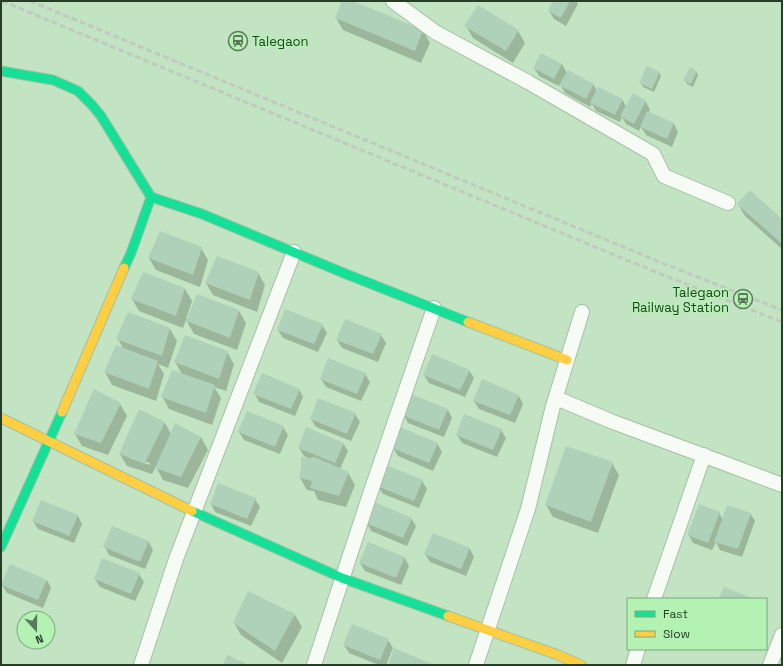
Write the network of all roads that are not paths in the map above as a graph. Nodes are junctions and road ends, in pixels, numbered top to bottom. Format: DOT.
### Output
graph roads {
  1 [pos="393,1"];
  2 [pos="1,70"];
  3 [pos="151,197"];
  4 [pos="728,203"];
  5 [pos="294,252"];
  6 [pos="434,308"];
  7 [pos="582,312"];
  8 [pos="568,360"];
  9 [pos="556,398"];
  10 [pos="1,418"];
  11 [pos="49,442"];
  12 [pos="704,455"];
  13 [pos="782,486"];
  14 [pos="194,512"];
  15 [pos="1,547"];
  16 [pos="342,578"];
  17 [pos="654,598"];
  18 [pos="488,630"];
  19 [pos="782,635"];
  20 [pos="638,650"];
  21 [pos="140,665"];
  22 [pos="314,665"];
  23 [pos="476,665"];
  24 [pos="581,665"];
  25 [pos="633,665"];
  26 [pos="770,665"];
  1 -- 4 [label="street"];
  2 -- 3 [label="street"];
  3 -- 5 [label="street"];
  3 -- 11 [label="street"];
  5 -- 6 [label="street"];
  5 -- 14 [label="street"];
  6 -- 8 [label="street"];
  6 -- 16 [label="street"];
  7 -- 8 [label="street"];
  8 -- 9 [label="street"];
  9 -- 12 [label="street"];
  9 -- 18 [label="street"];
  10 -- 11 [label="street"];
  11 -- 14 [label="street"];
  11 -- 15 [label="street"];
  12 -- 13 [label="street"];
  12 -- 17 [label="street"];
  14 -- 16 [label="street"];
  14 -- 21 [label="street"];
  16 -- 18 [label="street"];
  16 -- 22 [label="street"];
  18 -- 23 [label="street"];
  18 -- 24 [label="street"];
  19 -- 26 [label="street"];
  20 -- 25 [label="street"];
}
